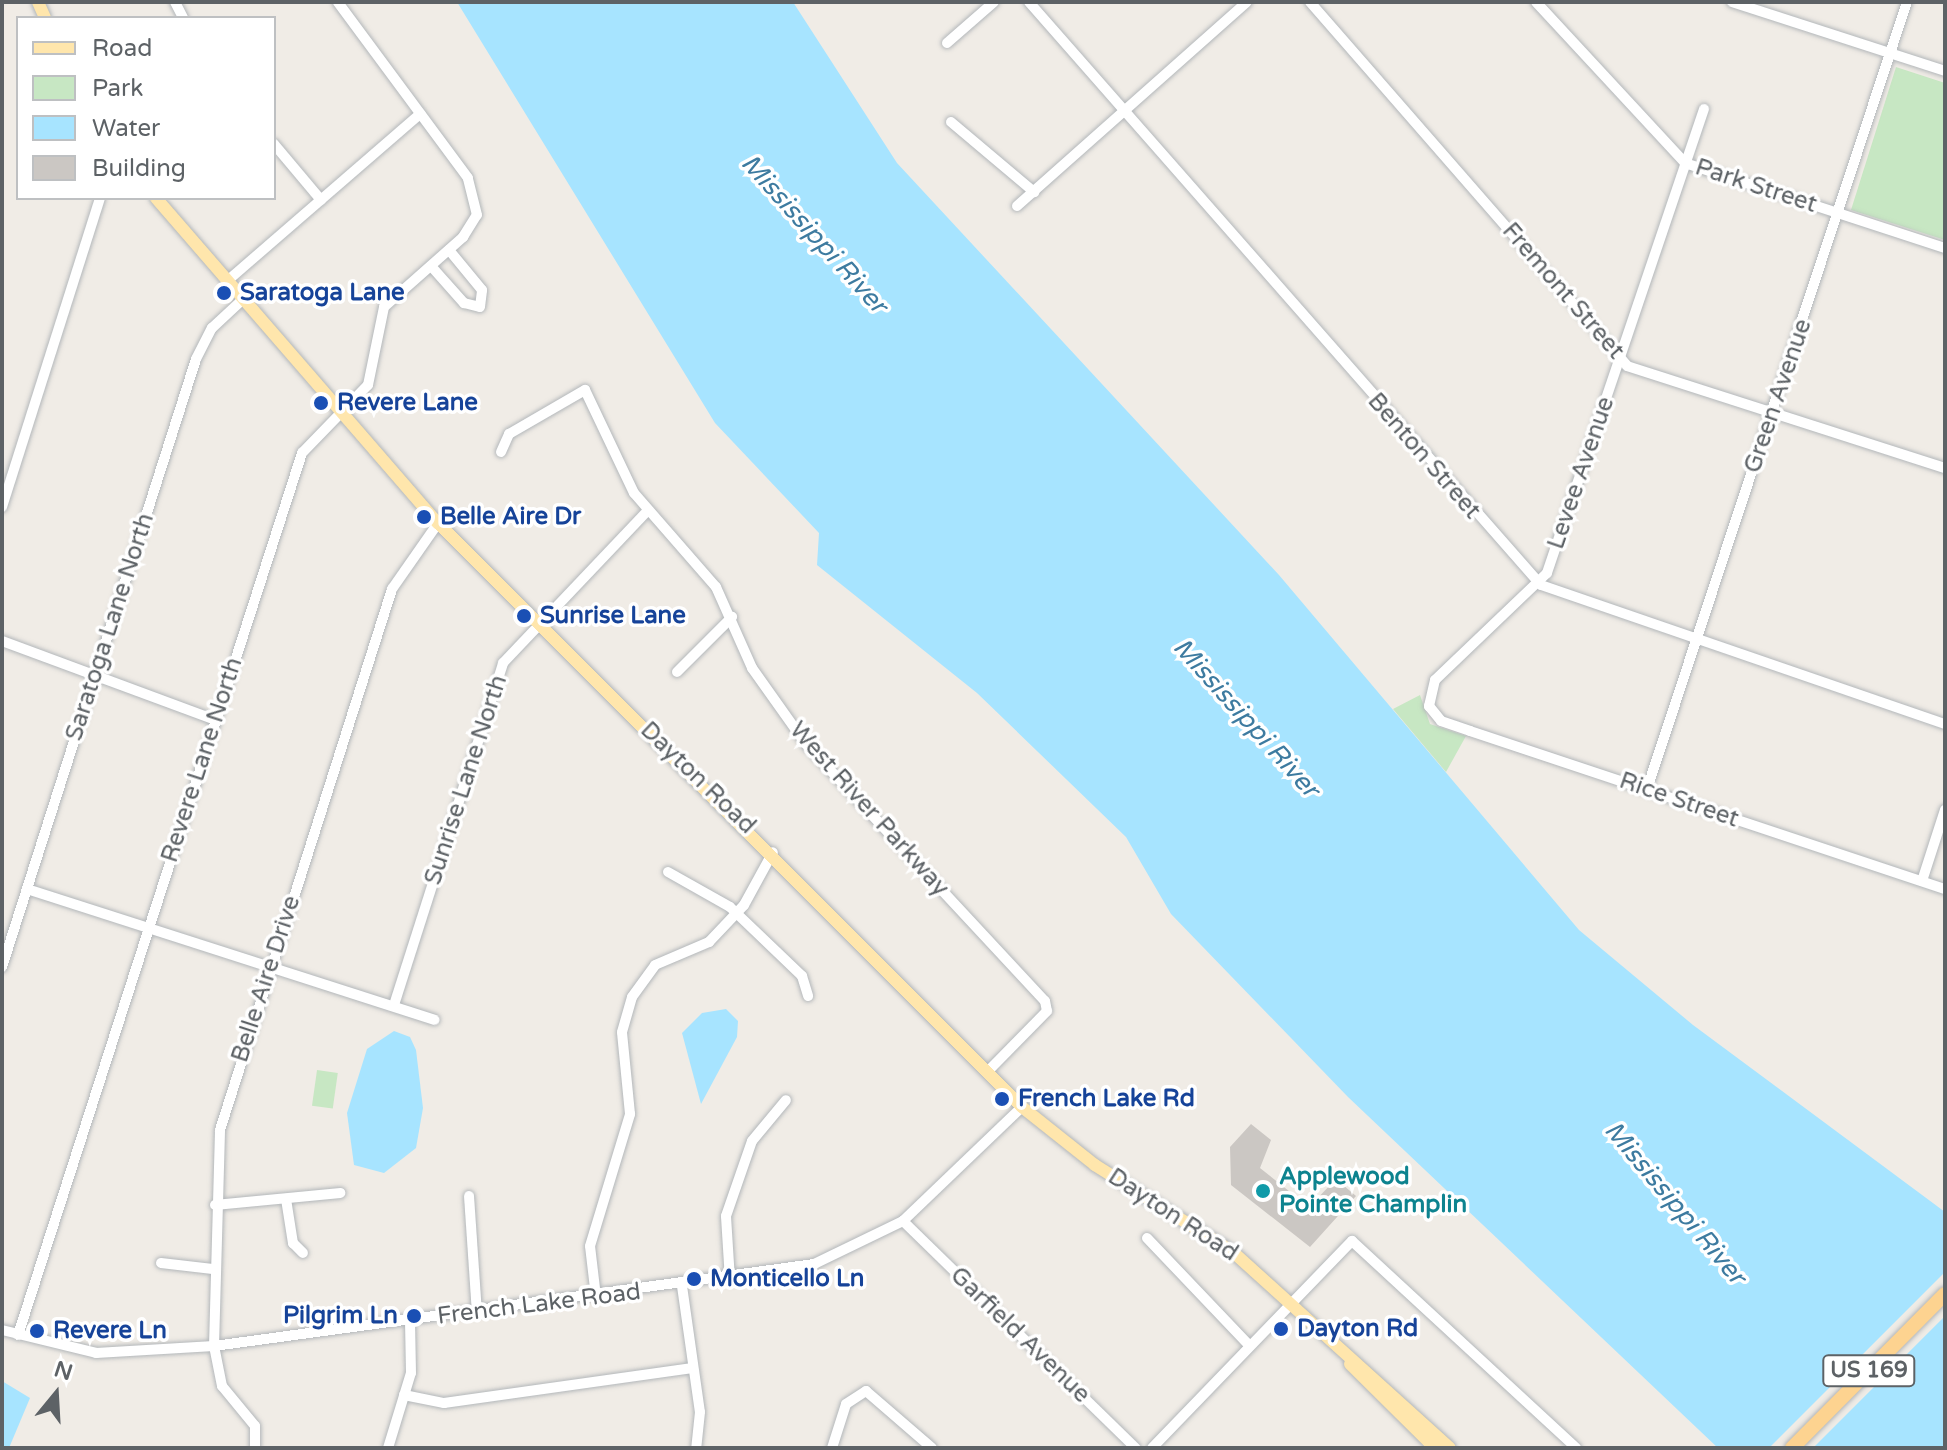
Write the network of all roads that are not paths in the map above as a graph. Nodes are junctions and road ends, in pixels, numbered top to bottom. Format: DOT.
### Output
graph roads {
  1 [pos="338,2"];
  2 [pos="994,2"];
  3 [pos="1029,2"];
  4 [pos="1247,2"];
  5 [pos="1310,2"];
  6 [pos="1536,2"];
  7 [pos="1732,2"];
  8 [pos="1907,2"];
  9 [pos="947,43"];
  10 [pos="1891,54"];
  11 [pos="1945,71"];
  12 [pos="1704,109"];
  13 [pos="1125,112"];
  14 [pos="420,114"];
  15 [pos="951,122"];
  16 [pos="276,146"];
  17 [pos="1685,163"];
  18 [pos="1034,192"];
  19 [pos="99,200"];
  20 [pos="158,200"];
  21 [pos="321,200"];
  22 [pos="1017,206"];
  23 [pos="1837,213"];
  24 [pos="1945,248"];
  25 [pos="449,250"];
  26 [pos="431,266"];
  27 [pos="226,282"];
  28 [pos="242,300"];
  29 [pos="1620,358"];
  30 [pos="337,412"];
  31 [pos="1772,413"];
  32 [pos="501,452"];
  33 [pos="1945,468"];
  34 [pos="2,507"];
  35 [pos="648,510"];
  36 [pos="438,523"];
  37 [pos="1541,585"];
  38 [pos="732,617"];
  39 [pos="538,621"];
  40 [pos="2,641"];
  41 [pos="1695,642"];
  42 [pos="677,672"];
  43 [pos="93,677"];
  44 [pos="1428,695"];
  45 [pos="216,720"];
  46 [pos="1945,724"];
  47 [pos="1647,789"];
  48 [pos="1945,810"];
  49 [pos="773,852"];
  50 [pos="668,872"];
  51 [pos="1922,881"];
  52 [pos="27,889"];
  53 [pos="1945,889"];
  54 [pos="737,913"];
  55 [pos="148,928"];
  56 [pos="270,966"];
  57 [pos="2,967"];
  58 [pos="808,996"];
  59 [pos="394,1005"];
  60 [pos="434,1020"];
  61 [pos="987,1072"];
  62 [pos="786,1100"];
  63 [pos="1022,1107"];
  64 [pos="340,1193"];
  65 [pos="469,1196"];
  66 [pos="286,1199"];
  67 [pos="215,1205"];
  68 [pos="903,1221"];
  69 [pos="1147,1238"];
  70 [pos="303,1253"];
  71 [pos="161,1263"];
  72 [pos="213,1269"];
  73 [pos="730,1280"];
  74 [pos="682,1286"];
  75 [pos="1945,1294"];
  76 [pos="596,1297"];
  77 [pos="1290,1301"];
  78 [pos="477,1312"];
  79 [pos="410,1320"];
  80 [pos="2,1330"];
  81 [pos="18,1335"];
  82 [pos="1248,1344"];
  83 [pos="214,1346"];
  84 [pos="693,1368"];
  85 [pos="404,1395"];
  86 [pos="255,1448"];
  87 [pos="388,1448"];
  88 [pos="696,1448"];
  89 [pos="832,1448"];
  90 [pos="932,1448"];
  91 [pos="1136,1448"];
  92 [pos="1152,1448"];
  93 [pos="1435,1448"];
  94 [pos="1450,1448"];
  95 [pos="1576,1448"];
  96 [pos="1792,1448"];
  1 -- 14 [label="street"];
  2 -- 9 [label="street"];
  3 -- 13 [label="street, Benton Street"];
  4 -- 13 [label="street"];
  5 -- 29 [label="street, Fremont Street"];
  6 -- 17 [label="street, Park Street"];
  7 -- 10 [label="street"];
  8 -- 10 [label="street, Green Avenue"];
  10 -- 11 [label="street"];
  10 -- 23 [label="street, Green Avenue"];
  12 -- 17 [label="street, Levee Avenue"];
  13 -- 18 [label="street"];
  13 -- 37 [label="street, Benton Street"];
  14 -- 21 [label="street"];
  14 -- 25 [label="street, Revere Lane North"];
  15 -- 18 [label="street"];
  16 -- 21 [label="street"];
  17 -- 23 [label="street, Park Street"];
  17 -- 29 [label="street, Levee Avenue"];
  18 -- 22 [label="street"];
  19 -- 34 [label="street"];
  20 -- 27 [label="main road, Dayton Road"];
  21 -- 27 [label="street"];
  23 -- 24 [label="street, Park Street"];
  23 -- 31 [label="street, Green Avenue"];
  25 -- 26 [label="street, Revere Lane North"];
  25 -- 26 [label="street"];
  26 -- 30 [label="street, Revere Lane North"];
  27 -- 28 [label="main road, Dayton Road"];
  28 -- 30 [label="main road, Dayton Road"];
  28 -- 43 [label="street, Saratoga Lane North"];
  29 -- 31 [label="street, Fremont Street"];
  29 -- 37 [label="street, Levee Avenue"];
  30 -- 36 [label="main road, Dayton Road"];
  30 -- 45 [label="street, Revere Lane North"];
  31 -- 33 [label="street, Fremont Street"];
  31 -- 41 [label="street, Green Avenue"];
  32 -- 35 [label="street, West River Parkway"];
  35 -- 38 [label="street, West River Parkway"];
  35 -- 39 [label="street, Sunrise Lane North"];
  36 -- 39 [label="main road, Dayton Road"];
  36 -- 56 [label="street, Belle Aire Drive"];
  37 -- 41 [label="street, Benton Street"];
  37 -- 44 [label="street, Levee Avenue"];
  38 -- 42 [label="street"];
  38 -- 61 [label="street, West River Parkway"];
  39 -- 49 [label="main road, Dayton Road"];
  39 -- 59 [label="street, Sunrise Lane North"];
  40 -- 43 [label="street"];
  41 -- 46 [label="street, Benton Street"];
  41 -- 47 [label="street, Green Avenue"];
  43 -- 45 [label="street"];
  43 -- 52 [label="street, Saratoga Lane North"];
  44 -- 47 [label="street, Rice Street"];
  45 -- 55 [label="street, Revere Lane North"];
  47 -- 51 [label="street, Rice Street"];
  48 -- 51 [label="street"];
  49 -- 54 [label="street"];
  49 -- 61 [label="main road, Dayton Road"];
  50 -- 54 [label="street"];
  51 -- 53 [label="street, Rice Street"];
  52 -- 55 [label="street"];
  52 -- 57 [label="street, Saratoga Lane North"];
  54 -- 58 [label="street"];
  54 -- 76 [label="street"];
  55 -- 56 [label="street"];
  55 -- 81 [label="street, Revere Lane North"];
  56 -- 59 [label="street"];
  56 -- 67 [label="street, Belle Aire Drive"];
  59 -- 60 [label="street"];
  61 -- 63 [label="main road, Dayton Road"];
  62 -- 73 [label="street"];
  63 -- 68 [label="street, French Lake Road"];
  63 -- 77 [label="main road, Dayton Road"];
  64 -- 66 [label="street"];
  65 -- 78 [label="street"];
  66 -- 67 [label="street"];
  66 -- 70 [label="street"];
  67 -- 72 [label="street, Belle Aire Drive"];
  68 -- 73 [label="street, French Lake Road"];
  68 -- 91 [label="street, Garfield Avenue"];
  69 -- 82 [label="street"];
  71 -- 72 [label="street"];
  72 -- 83 [label="street, Belle Aire Drive"];
  73 -- 74 [label="street, French Lake Road"];
  74 -- 76 [label="street, French Lake Road"];
  74 -- 84 [label="street"];
  75 -- 96 [label="highway, US 169"];
  76 -- 78 [label="street, French Lake Road"];
  77 -- 82 [label="street"];
  77 -- 93 [label="main road, Dayton Road"];
  77 -- 94 [label="main road, Dayton Road"];
  77 -- 95 [label="street"];
  78 -- 79 [label="street, French Lake Road"];
  79 -- 83 [label="street, French Lake Road"];
  79 -- 85 [label="street"];
  80 -- 81 [label="street, French Lake Road"];
  81 -- 83 [label="street, French Lake Road"];
  82 -- 92 [label="street"];
  83 -- 86 [label="street, Belle Aire Drive"];
  84 -- 85 [label="street"];
  84 -- 88 [label="street"];
  85 -- 87 [label="street"];
  89 -- 90 [label="street"];
}
